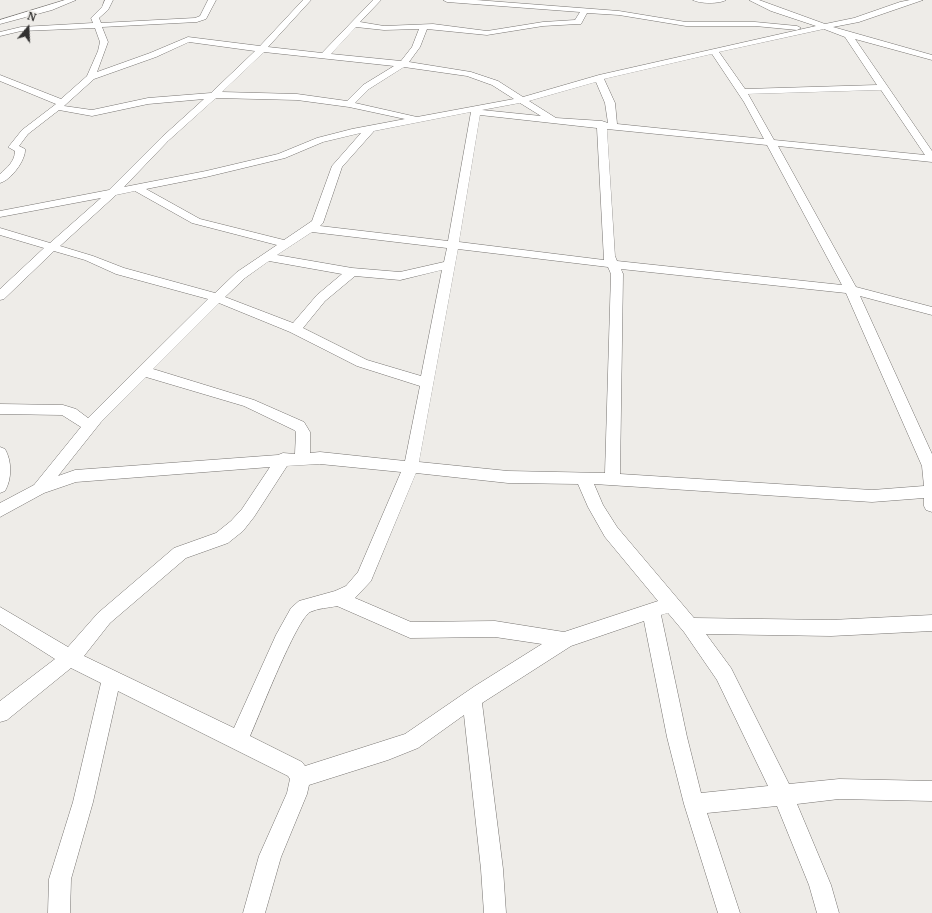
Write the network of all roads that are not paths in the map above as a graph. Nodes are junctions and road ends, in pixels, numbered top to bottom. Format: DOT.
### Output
graph roads {
  1 [pos="71,0"];
  2 [pos="109,0"];
  3 [pos="212,0"];
  4 [pos="307,0"];
  5 [pos="377,0"];
  6 [pos="447,0"];
  7 [pos="570,0"];
  8 [pos="697,0"];
  9 [pos="722,0"];
  10 [pos="753,0"];
  11 [pos="919,0"];
  12 [pos="901,2"];
  13 [pos="569,9"];
  14 [pos="584,11"];
  15 [pos="0,22"];
  16 [pos="97,24"];
  17 [pos="354,24"];
  18 [pos="424,26"];
  19 [pos="824,27"];
  20 [pos="193,29"];
  21 [pos="810,30"];
  22 [pos="0,34"];
  23 [pos="848,35"];
  24 [pos="262,49"];
  25 [pos="714,51"];
  26 [pos="325,55"];
  27 [pos="932,58"];
  28 [pos="403,64"];
  29 [pos="91,77"];
  30 [pos="0,78"];
  31 [pos="599,78"];
  32 [pos="882,87"];
  33 [pos="743,92"];
  34 [pos="214,95"];
  35 [pos="522,100"];
  36 [pos="349,104"];
  37 [pos="59,105"];
  38 [pos="471,112"];
  39 [pos="420,119"];
  40 [pos="553,120"];
  41 [pos="607,125"];
  42 [pos="371,128"];
  43 [pos="770,142"];
  44 [pos="13,147"];
  45 [pos="0,149"];
  46 [pos="932,158"];
  47 [pos="0,180"];
  48 [pos="137,188"];
  49 [pos="113,192"];
  50 [pos="0,214"];
  51 [pos="310,228"];
  52 [pos="0,231"];
  53 [pos="286,244"];
  54 [pos="453,245"];
  55 [pos="53,246"];
  56 [pos="267,258"];
  57 [pos="450,264"];
  58 [pos="614,264"];
  59 [pos="352,272"];
  60 [pos="851,290"];
  61 [pos="0,296"];
  62 [pos="217,298"];
  63 [pos="932,311"];
  64 [pos="295,329"];
  65 [pos="142,371"];
  66 [pos="427,383"];
  67 [pos="0,409"];
  68 [pos="89,425"];
  69 [pos="0,453"];
  70 [pos="284,459"];
  71 [pos="302,459"];
  72 [pos="411,467"];
  73 [pos="583,478"];
  74 [pos="612,479"];
  75 [pos="0,487"];
  76 [pos="39,489"];
  77 [pos="932,490"];
  78 [pos="932,506"];
  79 [pos="0,511"];
  80 [pos="338,598"];
  81 [pos="672,604"];
  82 [pos="651,612"];
  83 [pos="0,615"];
  84 [pos="932,623"];
  85 [pos="690,626"];
  86 [pos="564,640"];
  87 [pos="70,658"];
  88 [pos="111,678"];
  89 [pos="472,700"];
  90 [pos="0,712"];
  91 [pos="238,741"];
  92 [pos="300,778"];
  93 [pos="932,791"];
  94 [pos="782,794"];
  95 [pos="694,804"];
  96 [pos="60,913"];
  97 [pos="254,913"];
  98 [pos="495,913"];
  99 [pos="728,913"];
  100 [pos="828,913"];
  1 -- 15 [label="street"];
  2 -- 16 [label="street"];
  3 -- 20 [label="street"];
  4 -- 24 [label="street"];
  5 -- 17 [label="street"];
  6 -- 13 [label="street"];
  7 -- 13 [label="street"];
  8 -- 9 [label="street"];
  10 -- 19 [label="street"];
  11 -- 12 [label="street"];
  12 -- 19 [label="street"];
  13 -- 14 [label="street"];
  14 -- 18 [label="street"];
  14 -- 21 [label="street"];
  16 -- 20 [label="street"];
  16 -- 22 [label="street"];
  16 -- 29 [label="street"];
  17 -- 18 [label="street"];
  17 -- 26 [label="street"];
  18 -- 28 [label="street"];
  19 -- 21 [label="street"];
  19 -- 23 [label="street"];
  20 -- 24 [label="street"];
  20 -- 29 [label="street"];
  21 -- 25 [label="street"];
  23 -- 27 [label="street"];
  23 -- 32 [label="street"];
  24 -- 26 [label="street"];
  24 -- 34 [label="street"];
  25 -- 31 [label="street"];
  25 -- 33 [label="street"];
  26 -- 28 [label="street"];
  28 -- 35 [label="street"];
  28 -- 36 [label="street"];
  29 -- 37 [label="street"];
  30 -- 37 [label="street"];
  31 -- 35 [label="street"];
  31 -- 41 [label="street"];
  32 -- 33 [label="street"];
  32 -- 46 [label="street"];
  33 -- 43 [label="street"];
  34 -- 36 [label="street"];
  34 -- 37 [label="street"];
  34 -- 49 [label="street"];
  35 -- 38 [label="street"];
  35 -- 40 [label="street"];
  36 -- 39 [label="street"];
  37 -- 44 [label="street"];
  38 -- 39 [label="street"];
  38 -- 40 [label="street"];
  38 -- 54 [label="street"];
  39 -- 42 [label="street"];
  40 -- 41 [label="street"];
  41 -- 43 [label="street"];
  41 -- 58 [label="street"];
  42 -- 48 [label="street"];
  42 -- 51 [label="street"];
  43 -- 46 [label="street"];
  43 -- 60 [label="street"];
  44 -- 45 [label="street"];
  44 -- 47 [label="street"];
  48 -- 49 [label="street"];
  48 -- 53 [label="street"];
  49 -- 50 [label="street"];
  49 -- 55 [label="street"];
  51 -- 53 [label="street"];
  51 -- 54 [label="street"];
  52 -- 55 [label="street"];
  53 -- 56 [label="street"];
  54 -- 57 [label="street"];
  54 -- 58 [label="street"];
  55 -- 61 [label="street"];
  55 -- 62 [label="street"];
  56 -- 59 [label="street"];
  56 -- 62 [label="street"];
  57 -- 59 [label="street"];
  57 -- 66 [label="street"];
  58 -- 60 [label="street"];
  58 -- 74 [label="street"];
  59 -- 64 [label="street"];
  60 -- 63 [label="street"];
  60 -- 77 [label="street"];
  62 -- 64 [label="street"];
  62 -- 65 [label="street"];
  64 -- 66 [label="street"];
  65 -- 68 [label="street"];
  65 -- 71 [label="street"];
  66 -- 72 [label="street"];
  67 -- 68 [label="street"];
  68 -- 76 [label="street"];
  69 -- 75 [label="street"];
  70 -- 71 [label="street"];
  70 -- 76 [label="street"];
  70 -- 87 [label="street"];
  71 -- 72 [label="street"];
  72 -- 73 [label="street"];
  72 -- 80 [label="street"];
  73 -- 74 [label="street"];
  73 -- 81 [label="street"];
  74 -- 77 [label="street"];
  76 -- 79 [label="street"];
  77 -- 78 [label="street"];
  80 -- 86 [label="street"];
  80 -- 91 [label="street"];
  81 -- 82 [label="street"];
  81 -- 85 [label="street"];
  82 -- 86 [label="street"];
  82 -- 95 [label="street"];
  83 -- 87 [label="street"];
  84 -- 85 [label="street"];
  85 -- 94 [label="street"];
  86 -- 89 [label="street"];
  87 -- 88 [label="street"];
  87 -- 90 [label="street"];
  88 -- 91 [label="street"];
  88 -- 96 [label="street"];
  89 -- 92 [label="street"];
  89 -- 98 [label="street"];
  91 -- 92 [label="street"];
  92 -- 97 [label="street"];
  93 -- 94 [label="street"];
  94 -- 95 [label="street"];
  94 -- 100 [label="street"];
  95 -- 99 [label="street"];
}
